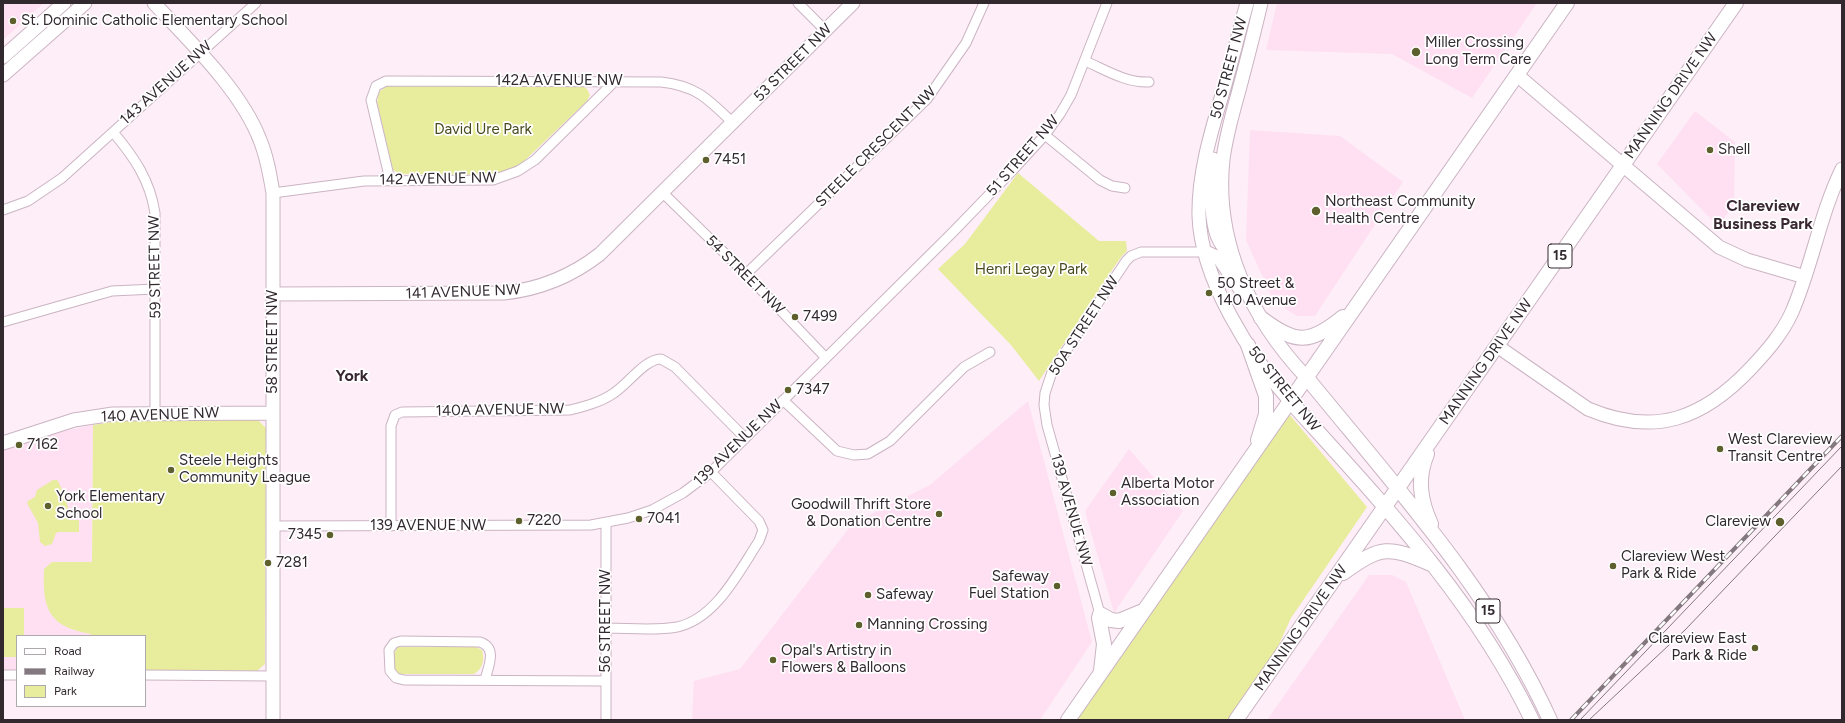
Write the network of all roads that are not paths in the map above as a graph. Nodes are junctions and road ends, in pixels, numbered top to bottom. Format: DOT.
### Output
graph roads {
  1 [pos="64,3"];
  2 [pos="85,3"];
  3 [pos="154,3"];
  4 [pos="256,3"];
  5 [pos="798,3"];
  6 [pos="853,3"];
  7 [pos="984,3"];
  8 [pos="1107,3"];
  9 [pos="1247,3"];
  10 [pos="1262,3"];
  11 [pos="1567,3"];
  12 [pos="1736,3"];
  13 [pos="826,30"];
  14 [pos="199,53"];
  15 [pos="3,57"];
  16 [pos="1085,61"];
  17 [pos="3,75"];
  18 [pos="1517,75"];
  19 [pos="615,81"];
  20 [pos="1149,82"];
  21 [pos="733,123"];
  22 [pos="1212,131"];
  23 [pos="113,132"];
  24 [pos="1045,135"];
  25 [pos="1623,165"];
  26 [pos="1842,169"];
  27 [pos="390,180"];
  28 [pos="1125,188"];
  29 [pos="663,192"];
  30 [pos="273,194"];
  31 [pos="3,210"];
  32 [pos="952,233"];
  33 [pos="1205,252"];
  34 [pos="1231,252"];
  35 [pos="746,274"];
  36 [pos="1805,277"];
  37 [pos="155,289"];
  38 [pos="274,294"];
  39 [pos="1356,307"];
  40 [pos="1259,316"];
  41 [pos="3,322"];
  42 [pos="1248,345"];
  43 [pos="1497,346"];
  44 [pos="990,352"];
  45 [pos="826,358"];
  46 [pos="1307,378"];
  47 [pos="783,400"];
  48 [pos="1290,401"];
  49 [pos="1044,405"];
  50 [pos="155,413"];
  51 [pos="273,413"];
  52 [pos="1436,434"];
  53 [pos="745,438"];
  54 [pos="3,443"];
  55 [pos="1254,454"];
  56 [pos="711,472"];
  57 [pos="1397,489"];
  58 [pos="1385,506"];
  59 [pos="606,523"];
  60 [pos="273,526"];
  61 [pos="391,526"];
  62 [pos="1440,542"];
  63 [pos="1434,564"];
  64 [pos="1334,580"];
  65 [pos="1145,610"];
  66 [pos="1100,614"];
  67 [pos="607,628"];
  68 [pos="3,674"];
  69 [pos="1100,674"];
  70 [pos="16,675"];
  71 [pos="146,675"];
  72 [pos="272,676"];
  73 [pos="485,680"];
  74 [pos="606,681"];
  75 [pos="273,720"];
  76 [pos="606,720"];
  77 [pos="1068,720"];
  78 [pos="1236,720"];
  79 [pos="1532,720"];
  80 [pos="1550,720"];
  1 -- 15 [label="street"];
  2 -- 17 [label="street"];
  3 -- 14 [label="street, 58 STREET NW"];
  4 -- 14 [label="street, 143 AVENUE NW"];
  5 -- 13 [label="street"];
  6 -- 13 [label="street, 53 STREET NW"];
  7 -- 35 [label="street, STEELE CRESCENT NW"];
  8 -- 16 [label="street, 51 STREET NW"];
  9 -- 22 [label="street, 50 STREET NW"];
  10 -- 34 [label="street, 50 STREET NW"];
  11 -- 18 [label="main road"];
  12 -- 25 [label="main road, MANNING DRIVE NW"];
  13 -- 21 [label="street, 53 STREET NW"];
  14 -- 23 [label="street, 143 AVENUE NW"];
  14 -- 30 [label="street, 58 STREET NW"];
  16 -- 20 [label="street"];
  16 -- 24 [label="street, 51 STREET NW"];
  18 -- 25 [label="street"];
  18 -- 39 [label="main road"];
  19 -- 21 [label="street, 142A AVENUE NW"];
  19 -- 27 [label="street, 142 AVENUE NW"];
  19 -- 27 [label="street, 142A AVENUE NW"];
  21 -- 29 [label="street, 141 AVENUE NW"];
  22 -- 33 [label="street, 50 STREET NW"];
  22 -- 34 [label="street"];
  23 -- 31 [label="street"];
  23 -- 37 [label="street, 59 STREET NW"];
  24 -- 28 [label="street"];
  24 -- 32 [label="street, 51 STREET NW"];
  25 -- 36 [label="street"];
  25 -- 43 [label="main road, MANNING DRIVE NW / 15"];
  26 -- 36 [label="street"];
  27 -- 30 [label="street, 142 AVENUE NW"];
  29 -- 35 [label="street, 54 STREET NW"];
  29 -- 38 [label="street, 141 AVENUE NW"];
  30 -- 38 [label="street, 58 STREET NW"];
  32 -- 45 [label="street, 139 AVENUE NW"];
  33 -- 34 [label="street"];
  33 -- 40 [label="street"];
  33 -- 42 [label="street, 50 STREET NW"];
  33 -- 49 [label="street, 50A STREET NW"];
  34 -- 40 [label="street, 50 STREET NW"];
  35 -- 45 [label="street, 54 STREET NW"];
  36 -- 43 [label="street"];
  37 -- 41 [label="street"];
  37 -- 50 [label="street, 59 STREET NW"];
  38 -- 51 [label="street, 58 STREET NW"];
  39 -- 40 [label="main road"];
  39 -- 46 [label="main road"];
  40 -- 46 [label="street, 50 STREET NW"];
  42 -- 48 [label="street, 50 STREET NW"];
  42 -- 55 [label="main road"];
  43 -- 52 [label="main road, MANNING DRIVE NW"];
  44 -- 47 [label="street"];
  45 -- 47 [label="street, 139 AVENUE NW"];
  46 -- 48 [label="main road"];
  46 -- 57 [label="main road, 50 STREET NW"];
  47 -- 53 [label="street, 139 AVENUE NW"];
  48 -- 55 [label="main road"];
  48 -- 58 [label="main road, 50 STREET NW"];
  49 -- 66 [label="street, 139 AVENUE NW"];
  50 -- 51 [label="street, 140 AVENUE NW"];
  50 -- 54 [label="street, 140 AVENUE NW"];
  51 -- 60 [label="street, 58 STREET NW"];
  52 -- 57 [label="main road, MANNING DRIVE NW"];
  52 -- 62 [label="main road"];
  53 -- 56 [label="street, 139 AVENUE NW"];
  53 -- 61 [label="street, 140A AVENUE NW"];
  55 -- 65 [label="main road"];
  56 -- 59 [label="street, 139 AVENUE NW"];
  56 -- 67 [label="street"];
  57 -- 58 [label="main road, MANNING DRIVE NW"];
  57 -- 62 [label="main road, 50 STREET NW"];
  58 -- 63 [label="main road, 50 STREET NW"];
  58 -- 64 [label="main road, MANNING DRIVE NW"];
  59 -- 61 [label="street, 139 AVENUE NW"];
  59 -- 67 [label="street, 56 STREET NW"];
  60 -- 61 [label="street, 139 AVENUE NW"];
  60 -- 72 [label="street, 58 STREET NW"];
  62 -- 80 [label="main road, 50 STREET NW / 15"];
  63 -- 64 [label="main road"];
  63 -- 79 [label="main road, 50 STREET NW / 15"];
  64 -- 78 [label="main road, MANNING DRIVE NW"];
  65 -- 66 [label="main road"];
  65 -- 69 [label="main road"];
  66 -- 69 [label="main road"];
  67 -- 74 [label="street, 56 STREET NW"];
  68 -- 70 [label="street"];
  69 -- 77 [label="main road"];
  71 -- 72 [label="street"];
  72 -- 75 [label="street, 58 STREET NW"];
  73 -- 73 [label="street"];
  73 -- 74 [label="street"];
  74 -- 76 [label="street, 56 STREET NW"];
}
